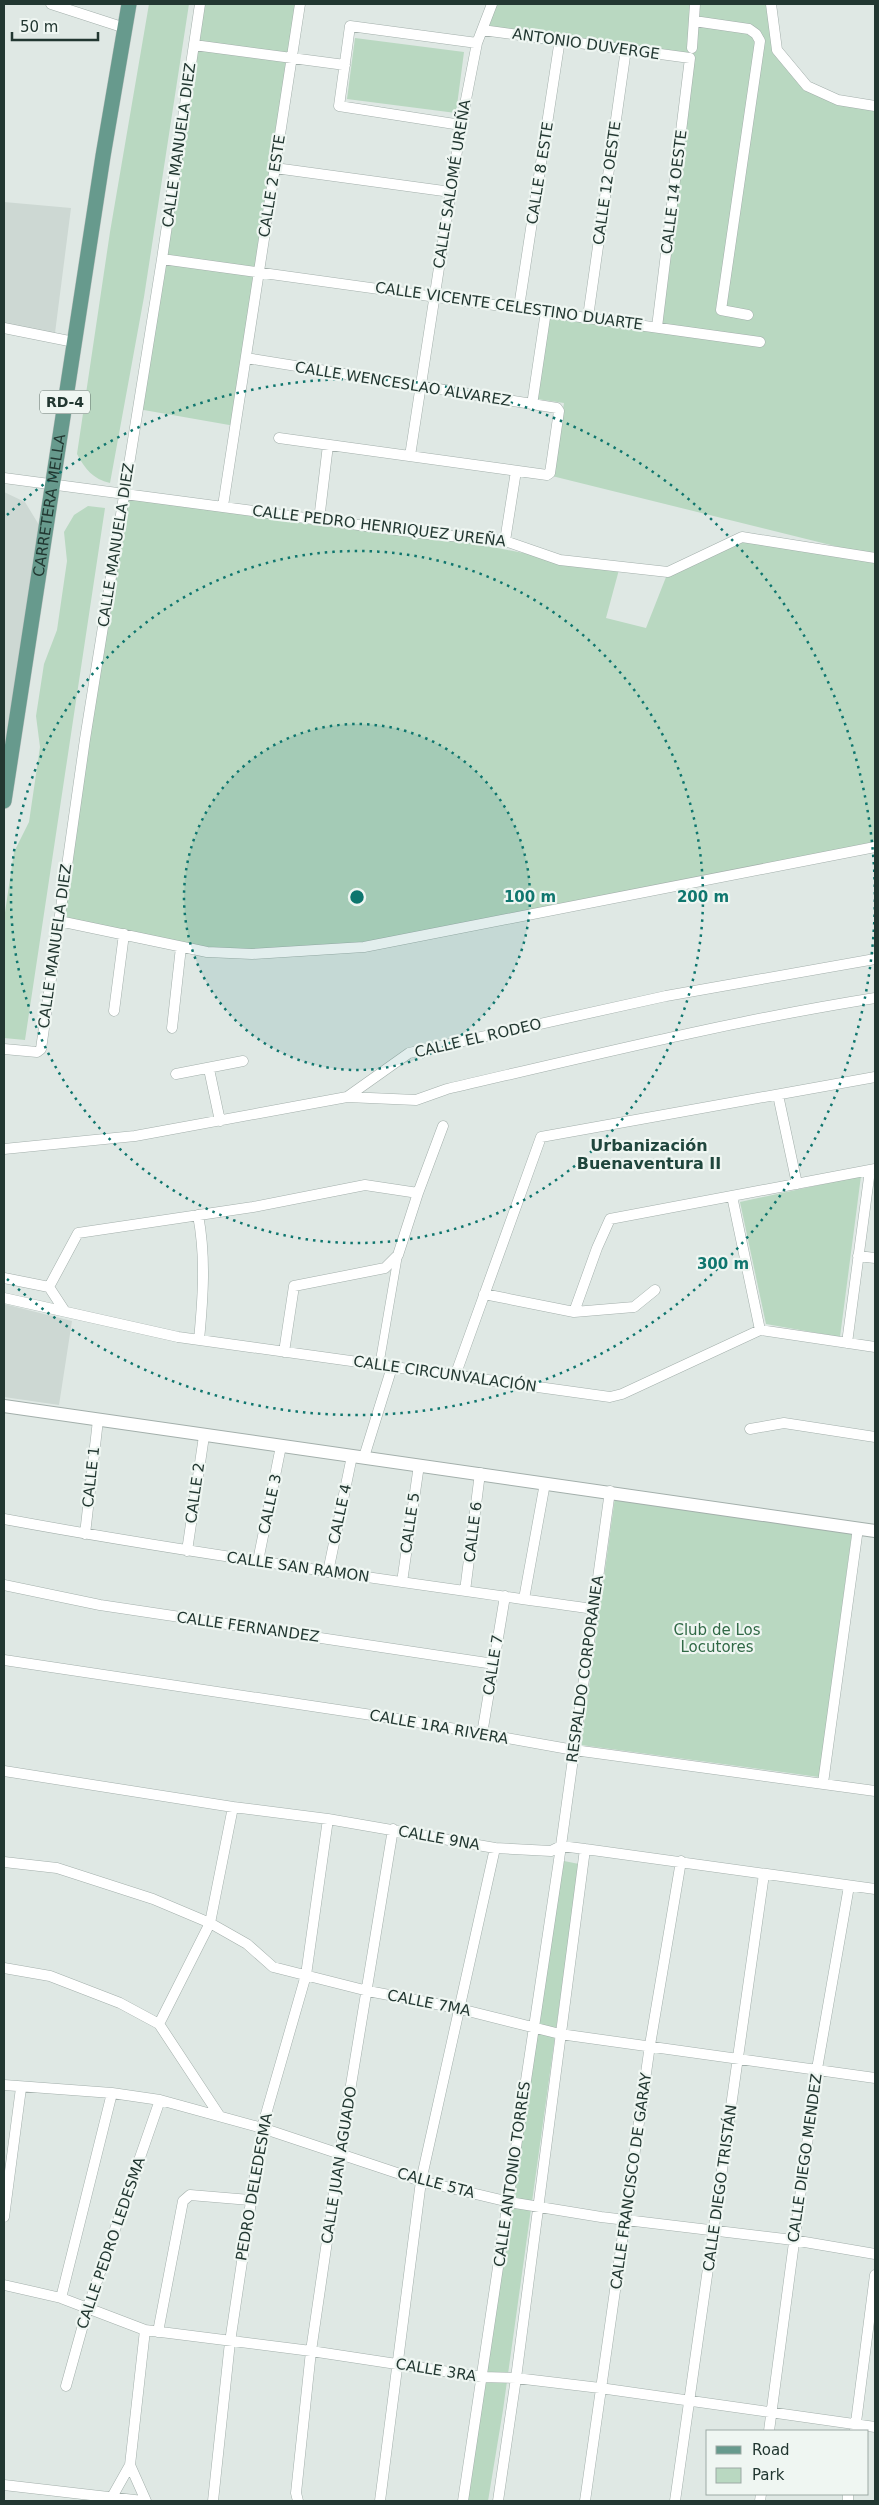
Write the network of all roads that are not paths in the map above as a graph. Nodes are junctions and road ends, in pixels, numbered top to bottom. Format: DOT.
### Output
graph roads {
  1 [pos="51,4"];
  2 [pos="129,4"];
  3 [pos="200,4"];
  4 [pos="300,4"];
  5 [pos="492,4"];
  6 [pos="695,4"];
  7 [pos="771,4"];
  8 [pos="694,21"];
  9 [pos="125,28"];
  10 [pos="482,30"];
  11 [pos="560,40"];
  12 [pos="477,43"];
  13 [pos="194,45"];
  14 [pos="626,49"];
  15 [pos="691,53"];
  16 [pos="293,58"];
  17 [pos="345,65"];
  18 [pos="875,106"];
  19 [pos="461,125"];
  20 [pos="275,168"];
  21 [pos="451,192"];
  22 [pos="162,259"];
  23 [pos="259,271"];
  24 [pos="434,296"];
  25 [pos="519,307"];
  26 [pos="546,311"];
  27 [pos="748,315"];
  28 [pos="588,317"];
  29 [pos="657,327"];
  30 [pos="4,328"];
  31 [pos="74,342"];
  32 [pos="760,342"];
  33 [pos="246,358"];
  34 [pos="421,386"];
  35 [pos="532,404"];
  36 [pos="279,438"];
  37 [pos="328,445"];
  38 [pos="410,456"];
  39 [pos="516,471"];
  40 [pos="4,478"];
  41 [pos="52,485"];
  42 [pos="124,492"];
  43 [pos="223,506"];
  44 [pos="319,520"];
  45 [pos="505,541"];
  46 [pos="875,558"];
  47 [pos="4,801"];
  48 [pos="875,847"];
  49 [pos="59,921"];
  50 [pos="124,934"];
  51 [pos="181,947"];
  52 [pos="875,960"];
  53 [pos="875,998"];
  54 [pos="114,1011"];
  55 [pos="172,1028"];
  56 [pos="4,1048"];
  57 [pos="243,1061"];
  58 [pos="210,1069"];
  59 [pos="176,1074"];
  60 [pos="875,1077"];
  61 [pos="778,1095"];
  62 [pos="347,1097"];
  63 [pos="220,1121"];
  64 [pos="443,1126"];
  65 [pos="4,1149"];
  66 [pos="873,1169"];
  67 [pos="797,1184"];
  68 [pos="418,1194"];
  69 [pos="732,1196"];
  70 [pos="198,1215"];
  71 [pos="398,1254"];
  72 [pos="858,1256"];
  73 [pos="875,1258"];
  74 [pos="4,1278"];
  75 [pos="49,1287"];
  76 [pos="655,1290"];
  77 [pos="484,1294"];
  78 [pos="4,1298"];
  79 [pos="64,1310"];
  80 [pos="574,1312"];
  81 [pos="760,1330"];
  82 [pos="199,1340"];
  83 [pos="847,1343"];
  84 [pos="875,1347"];
  85 [pos="284,1352"];
  86 [pos="379,1366"];
  87 [pos="392,1367"];
  88 [pos="455,1376"];
  89 [pos="4,1406"];
  90 [pos="98,1420"];
  91 [pos="750,1429"];
  92 [pos="204,1436"];
  93 [pos="875,1437"];
  94 [pos="281,1446"];
  95 [pos="358,1456"];
  96 [pos="419,1465"];
  97 [pos="480,1473"];
  98 [pos="545,1483"];
  99 [pos="610,1492"];
  100 [pos="4,1518"];
  101 [pos="858,1528"];
  102 [pos="875,1531"];
  103 [pos="85,1534"];
  104 [pos="187,1550"];
  105 [pos="258,1561"];
  106 [pos="328,1572"];
  107 [pos="402,1582"];
  108 [pos="4,1586"];
  109 [pos="465,1591"];
  110 [pos="505,1596"];
  111 [pos="524,1599"];
  112 [pos="593,1609"];
  113 [pos="4,1660"];
  114 [pos="494,1664"];
  115 [pos="482,1734"];
  116 [pos="574,1750"];
  117 [pos="4,1771"];
  118 [pos="823,1783"];
  119 [pos="875,1791"];
  120 [pos="233,1807"];
  121 [pos="328,1819"];
  122 [pos="393,1829"];
  123 [pos="561,1846"];
  124 [pos="495,1848"];
  125 [pos="585,1848"];
  126 [pos="681,1861"];
  127 [pos="4,1862"];
  128 [pos="764,1874"];
  129 [pos="849,1886"];
  130 [pos="875,1889"];
  131 [pos="210,1924"];
  132 [pos="4,1968"];
  133 [pos="306,1976"];
  134 [pos="368,1991"];
  135 [pos="458,2009"];
  136 [pos="159,2024"];
  137 [pos="534,2026"];
  138 [pos="560,2034"];
  139 [pos="650,2045"];
  140 [pos="738,2058"];
  141 [pos="817,2070"];
  142 [pos="875,2078"];
  143 [pos="4,2086"];
  144 [pos="21,2088"];
  145 [pos="112,2093"];
  146 [pos="160,2100"];
  147 [pos="219,2115"];
  148 [pos="262,2128"];
  149 [pos="340,2152"];
  150 [pos="421,2181"];
  151 [pos="250,2200"];
  152 [pos="509,2202"];
  153 [pos="537,2208"];
  154 [pos="4,2217"];
  155 [pos="626,2220"];
  156 [pos="714,2232"];
  157 [pos="793,2240"];
  158 [pos="875,2254"];
  159 [pos="875,2275"];
  160 [pos="4,2285"];
  161 [pos="61,2298"];
  162 [pos="88,2307"];
  163 [pos="145,2330"];
  164 [pos="158,2332"];
  165 [pos="230,2342"];
  166 [pos="311,2351"];
  167 [pos="398,2364"];
  168 [pos="482,2378"];
  169 [pos="516,2378"];
  170 [pos="66,2386"];
  171 [pos="600,2388"];
  172 [pos="690,2401"];
  173 [pos="772,2413"];
  174 [pos="875,2427"];
  175 [pos="855,2428"];
  176 [pos="769,2430"];
  177 [pos="130,2465"];
  178 [pos="4,2485"];
  179 [pos="112,2497"];
  180 [pos="145,2501"];
  181 [pos="213,2501"];
  182 [pos="298,2501"];
  183 [pos="380,2501"];
  184 [pos="463,2501"];
  185 [pos="498,2501"];
  186 [pos="585,2501"];
  187 [pos="674,2501"];
  1 -- 9 [label="street"];
  2 -- 9 [label="main road, CARRETERA MELLA / RD-4"];
  3 -- 13 [label="street, CALLE MANUELA DIEZ"];
  4 -- 16 [label="street, CALLE 2 ESTE"];
  5 -- 10 [label="street, CALLE SALOMÉ UREÑA"];
  6 -- 8 [label="street, CALLE 14 OESTE"];
  7 -- 18 [label="street"];
  8 -- 15 [label="street, CALLE 14 OESTE"];
  8 -- 27 [label="street"];
  9 -- 31 [label="main road, CARRETERA MELLA / RD-4"];
  10 -- 11 [label="street, ANTONIO DUVERGE"];
  10 -- 12 [label="street, CALLE SALOMÉ UREÑA"];
  11 -- 14 [label="street, ANTONIO DUVERGE"];
  11 -- 25 [label="street, CALLE 8 ESTE"];
  12 -- 17 [label="street"];
  12 -- 19 [label="street, CALLE SALOMÉ UREÑA"];
  13 -- 16 [label="street"];
  13 -- 22 [label="street, CALLE MANUELA DIEZ"];
  14 -- 15 [label="street, ANTONIO DUVERGE"];
  14 -- 28 [label="street, CALLE 12 OESTE"];
  15 -- 29 [label="street, CALLE 14 OESTE"];
  16 -- 17 [label="street"];
  16 -- 20 [label="street, CALLE 2 ESTE"];
  17 -- 19 [label="street"];
  19 -- 21 [label="street, CALLE SALOMÉ UREÑA"];
  20 -- 21 [label="street"];
  20 -- 23 [label="street, CALLE 2 ESTE"];
  21 -- 24 [label="street, CALLE SALOMÉ UREÑA"];
  22 -- 23 [label="street"];
  22 -- 42 [label="street, CALLE MANUELA DIEZ"];
  23 -- 24 [label="street, CALLE VICENTE CELESTINO DUARTE"];
  23 -- 33 [label="street, CALLE 2 ESTE"];
  24 -- 25 [label="street, CALLE VICENTE CELESTINO DUARTE"];
  24 -- 34 [label="street, CALLE SALOMÉ UREÑA"];
  25 -- 26 [label="street, CALLE VICENTE CELESTINO DUARTE"];
  26 -- 28 [label="street, CALLE VICENTE CELESTINO DUARTE"];
  26 -- 35 [label="street"];
  28 -- 29 [label="street, CALLE VICENTE CELESTINO DUARTE"];
  29 -- 32 [label="street, CALLE VICENTE CELESTINO DUARTE"];
  30 -- 31 [label="street"];
  31 -- 41 [label="main road, CARRETERA MELLA / RD-4"];
  33 -- 34 [label="street, CALLE WENCESLAO ALVAREZ"];
  33 -- 43 [label="street, CALLE 2 ESTE"];
  34 -- 35 [label="street, CALLE WENCESLAO ALVAREZ"];
  34 -- 38 [label="street, CALLE SALOMÉ UREÑA"];
  35 -- 39 [label="street, CALLE WENCESLAO ALVAREZ"];
  36 -- 37 [label="street"];
  37 -- 38 [label="street"];
  37 -- 44 [label="street"];
  38 -- 39 [label="street"];
  39 -- 45 [label="street"];
  40 -- 41 [label="street, CALLE PEDRO HENRIQUEZ UREÑA"];
  41 -- 42 [label="street, CALLE PEDRO HENRIQUEZ UREÑA"];
  41 -- 47 [label="main road, CARRETERA MELLA / RD-4"];
  42 -- 43 [label="street, CALLE PEDRO HENRIQUEZ UREÑA"];
  42 -- 49 [label="street, CALLE MANUELA DIEZ"];
  43 -- 44 [label="street, CALLE PEDRO HENRIQUEZ UREÑA"];
  44 -- 45 [label="street, CALLE PEDRO HENRIQUEZ UREÑA"];
  45 -- 46 [label="street, CALLE PEDRO HENRIQUEZ UREÑA"];
  48 -- 51 [label="street"];
  49 -- 50 [label="street"];
  49 -- 56 [label="street, CALLE MANUELA DIEZ"];
  50 -- 51 [label="street"];
  50 -- 54 [label="street"];
  51 -- 55 [label="street"];
  52 -- 62 [label="street, CALLE EL RODEO"];
  53 -- 62 [label="street"];
  57 -- 58 [label="street"];
  58 -- 59 [label="street"];
  58 -- 63 [label="street"];
  60 -- 61 [label="street"];
  61 -- 67 [label="street"];
  61 -- 77 [label="street"];
  62 -- 63 [label="street, CALLE EL RODEO"];
  63 -- 65 [label="street, CALLE EL RODEO"];
  64 -- 68 [label="street"];
  66 -- 67 [label="street"];
  66 -- 72 [label="street"];
  67 -- 69 [label="street"];
  68 -- 70 [label="street"];
  68 -- 71 [label="street"];
  69 -- 80 [label="street"];
  69 -- 81 [label="street"];
  70 -- 75 [label="street"];
  70 -- 82 [label="street"];
  71 -- 85 [label="street"];
  71 -- 86 [label="street"];
  72 -- 73 [label="street"];
  72 -- 83 [label="street"];
  74 -- 75 [label="street"];
  75 -- 79 [label="street"];
  76 -- 80 [label="street"];
  77 -- 80 [label="street"];
  77 -- 88 [label="street"];
  78 -- 79 [label="street, CALLE CIRCUNVALACIÓN"];
  79 -- 82 [label="street, CALLE CIRCUNVALACIÓN"];
  81 -- 83 [label="street"];
  81 -- 88 [label="street, CALLE CIRCUNVALACIÓN"];
  82 -- 85 [label="street, CALLE CIRCUNVALACIÓN"];
  83 -- 84 [label="street"];
  85 -- 86 [label="street, CALLE CIRCUNVALACIÓN"];
  86 -- 87 [label="street, CALLE CIRCUNVALACIÓN"];
  87 -- 88 [label="street, CALLE CIRCUNVALACIÓN"];
  87 -- 95 [label="street, CALLE 4"];
  89 -- 90 [label="street"];
  90 -- 92 [label="street"];
  90 -- 103 [label="street, CALLE 1"];
  91 -- 93 [label="street"];
  92 -- 94 [label="street"];
  92 -- 104 [label="street, CALLE 2"];
  94 -- 95 [label="street"];
  94 -- 105 [label="street, CALLE 3"];
  95 -- 96 [label="street"];
  95 -- 106 [label="street, CALLE 4"];
  96 -- 97 [label="street"];
  96 -- 107 [label="street, CALLE 5"];
  97 -- 98 [label="street"];
  97 -- 109 [label="street, CALLE 6"];
  98 -- 99 [label="street"];
  98 -- 111 [label="street"];
  99 -- 101 [label="street"];
  99 -- 112 [label="street, RESPALDO CORPORANEA"];
  100 -- 103 [label="street, CALLE SAN RAMON"];
  101 -- 102 [label="street"];
  101 -- 118 [label="street"];
  103 -- 104 [label="street, CALLE SAN RAMON"];
  104 -- 105 [label="street, CALLE SAN RAMON"];
  105 -- 106 [label="street, CALLE SAN RAMON"];
  106 -- 107 [label="street, CALLE SAN RAMON"];
  107 -- 109 [label="street, CALLE SAN RAMON"];
  108 -- 114 [label="street, CALLE FERNANDEZ"];
  109 -- 110 [label="street, CALLE SAN RAMON"];
  110 -- 111 [label="street, CALLE SAN RAMON"];
  110 -- 114 [label="street, CALLE 7"];
  111 -- 112 [label="street, CALLE SAN RAMON"];
  112 -- 116 [label="street, RESPALDO CORPORANEA"];
  113 -- 115 [label="street, CALLE 1RA RIVERA"];
  114 -- 115 [label="street, CALLE 7"];
  115 -- 116 [label="street, CALLE 1RA RIVERA"];
  116 -- 118 [label="street, CALLE 1RA RIVERA"];
  116 -- 123 [label="street, RESPALDO CORPORANEA"];
  117 -- 120 [label="street, CALLE 9NA"];
  118 -- 119 [label="street, CALLE 1RA RIVERA"];
  120 -- 121 [label="street, CALLE 9NA"];
  120 -- 131 [label="street"];
  121 -- 122 [label="street, CALLE 9NA"];
  121 -- 133 [label="street, PEDRO DELEDESMA"];
  122 -- 124 [label="street, CALLE 9NA"];
  122 -- 134 [label="street, CALLE JUAN AGUADO"];
  123 -- 124 [label="street, CALLE 9NA"];
  123 -- 125 [label="street, CALLE 9NA"];
  123 -- 137 [label="street, CALLE ANTONIO TORRES"];
  124 -- 135 [label="street"];
  125 -- 126 [label="street, CALLE 9NA"];
  125 -- 138 [label="street"];
  126 -- 128 [label="street, CALLE 9NA"];
  126 -- 139 [label="street, CALLE FRANCISCO DE GARAY"];
  127 -- 131 [label="street, CALLE 7MA"];
  128 -- 129 [label="street, CALLE 9NA"];
  128 -- 140 [label="street, CALLE DIEGO TRISTÁN"];
  129 -- 130 [label="street, CALLE 9NA"];
  129 -- 141 [label="street, CALLE DIEGO MENDEZ"];
  131 -- 133 [label="street, CALLE 7MA"];
  131 -- 136 [label="street"];
  132 -- 136 [label="street"];
  133 -- 134 [label="street, CALLE 7MA"];
  133 -- 148 [label="street, PEDRO DELEDESMA"];
  134 -- 135 [label="street, CALLE 7MA"];
  134 -- 149 [label="street, CALLE JUAN AGUADO"];
  135 -- 137 [label="street, CALLE 7MA"];
  135 -- 150 [label="street"];
  136 -- 147 [label="street"];
  137 -- 138 [label="street, CALLE 7MA"];
  137 -- 152 [label="street, CALLE ANTONIO TORRES"];
  138 -- 139 [label="street, CALLE 7MA"];
  138 -- 153 [label="street"];
  139 -- 140 [label="street, CALLE 7MA"];
  139 -- 155 [label="street, CALLE FRANCISCO DE GARAY"];
  140 -- 141 [label="street, CALLE 7MA"];
  140 -- 156 [label="street, CALLE DIEGO TRISTÁN"];
  141 -- 142 [label="street, CALLE 7MA"];
  141 -- 157 [label="street, CALLE DIEGO MENDEZ"];
  143 -- 144 [label="street, CALLE 5TA"];
  144 -- 145 [label="street, CALLE 5TA"];
  144 -- 154 [label="street"];
  145 -- 146 [label="street, CALLE 5TA"];
  145 -- 161 [label="street"];
  146 -- 147 [label="street, CALLE 5TA"];
  146 -- 162 [label="street, CALLE PEDRO LEDESMA"];
  147 -- 148 [label="street, CALLE 5TA"];
  148 -- 149 [label="street, CALLE 5TA"];
  148 -- 151 [label="street, PEDRO DELEDESMA"];
  149 -- 150 [label="street, CALLE 5TA"];
  149 -- 166 [label="street, CALLE JUAN AGUADO"];
  150 -- 152 [label="street, CALLE 5TA"];
  150 -- 167 [label="street"];
  151 -- 164 [label="street"];
  151 -- 165 [label="street, PEDRO DELEDESMA"];
  152 -- 153 [label="street, CALLE 5TA"];
  152 -- 168 [label="street, CALLE ANTONIO TORRES"];
  153 -- 155 [label="street, CALLE 5TA"];
  153 -- 169 [label="street"];
  155 -- 156 [label="street, CALLE 5TA"];
  155 -- 171 [label="street, CALLE FRANCISCO DE GARAY"];
  156 -- 157 [label="street, CALLE 5TA"];
  156 -- 172 [label="street, CALLE DIEGO TRISTÁN"];
  157 -- 158 [label="street, CALLE 5TA"];
  157 -- 173 [label="street, CALLE DIEGO MENDEZ"];
  159 -- 175 [label="street"];
  160 -- 161 [label="street, CALLE 3RA"];
  161 -- 162 [label="street, CALLE 3RA"];
  162 -- 163 [label="street, CALLE 3RA"];
  162 -- 170 [label="street, CALLE PEDRO LEDESMA"];
  163 -- 164 [label="street, CALLE 3RA"];
  163 -- 177 [label="street"];
  164 -- 165 [label="street, CALLE 3RA"];
  165 -- 166 [label="street, CALLE 3RA"];
  165 -- 181 [label="street, PEDRO DELEDESMA"];
  166 -- 167 [label="street, CALLE 3RA"];
  166 -- 182 [label="street, CALLE JUAN AGUADO"];
  167 -- 168 [label="street, CALLE 3RA"];
  167 -- 183 [label="street"];
  168 -- 169 [label="street, CALLE 3RA"];
  168 -- 184 [label="street, CALLE ANTONIO TORRES"];
  169 -- 171 [label="street, CALLE 3RA"];
  169 -- 185 [label="street"];
  171 -- 172 [label="street, CALLE 3RA"];
  171 -- 186 [label="street, CALLE FRANCISCO DE GARAY"];
  172 -- 173 [label="street, CALLE 3RA"];
  172 -- 187 [label="street, CALLE DIEGO TRISTÁN"];
  173 -- 175 [label="street, CALLE 3RA"];
  173 -- 176 [label="street, CALLE DIEGO MENDEZ"];
  174 -- 175 [label="street, CALLE 3RA"];
  177 -- 179 [label="street"];
  177 -- 180 [label="street"];
  178 -- 179 [label="street"];
  179 -- 180 [label="street"];
}
